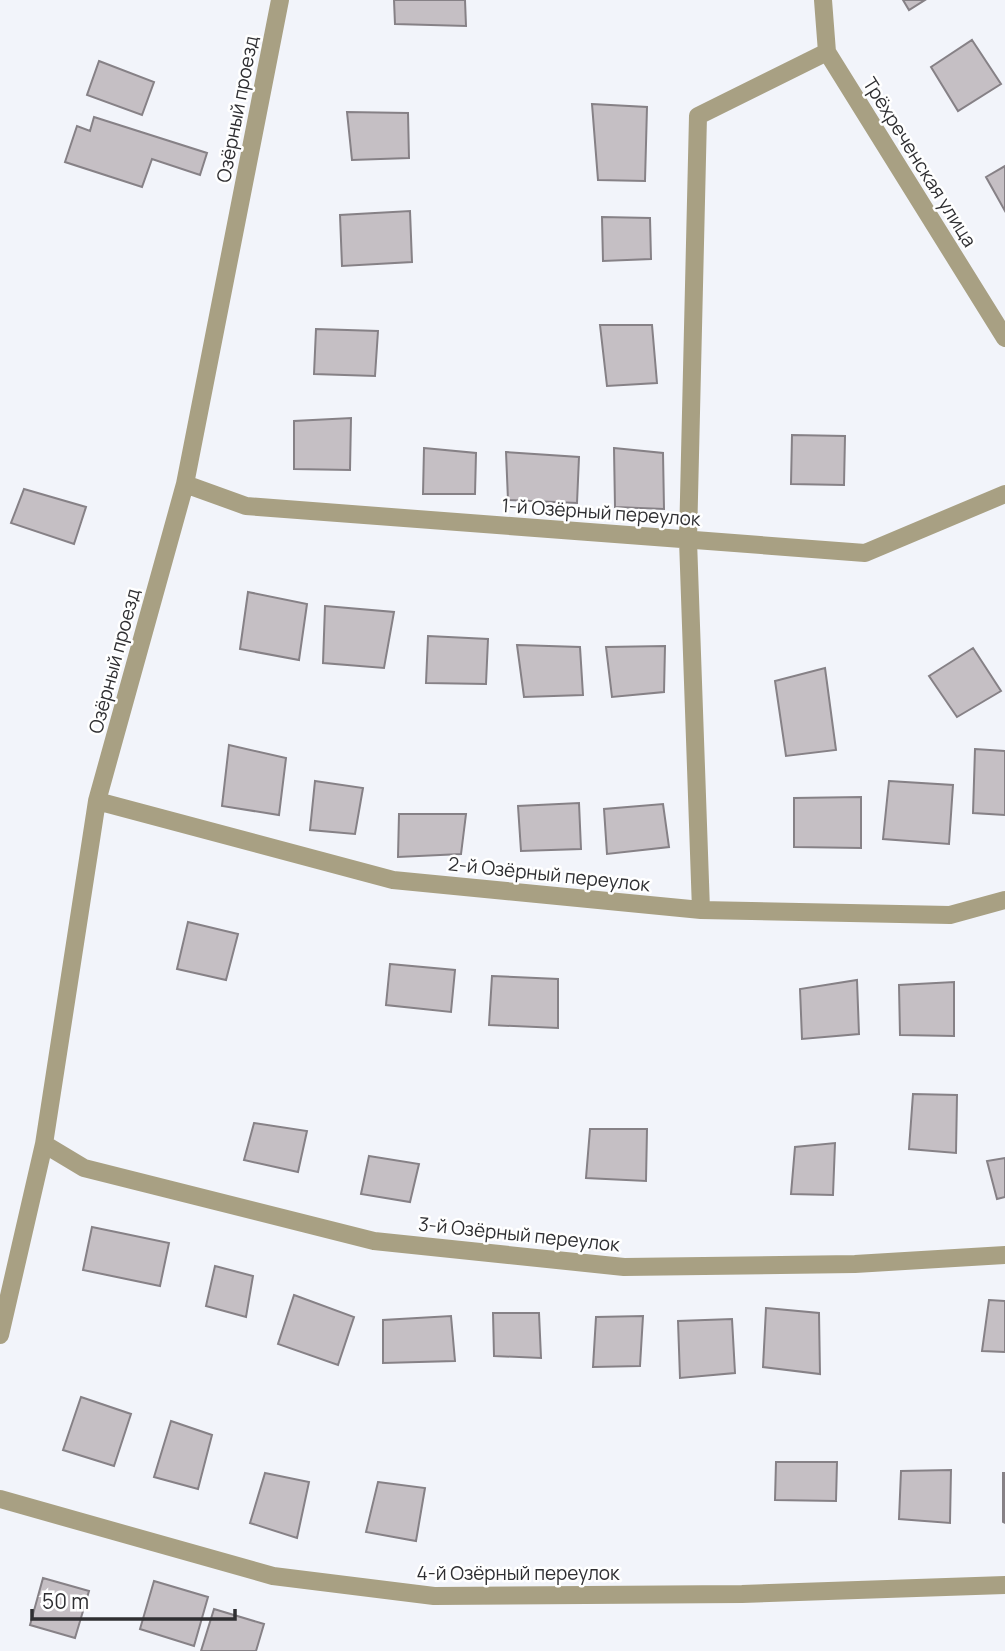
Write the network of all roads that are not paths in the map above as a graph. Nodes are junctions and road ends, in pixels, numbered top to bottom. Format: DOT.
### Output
graph roads {
  1 [pos="280,0"];
  2 [pos="823,0"];
  3 [pos="827,52"];
  4 [pos="1005,338"];
  5 [pos="185,484"];
  6 [pos="1005,494"];
  7 [pos="688,540"];
  8 [pos="97,801"];
  9 [pos="1005,900"];
  10 [pos="701,910"];
  11 [pos="44,1144"];
  12 [pos="1005,1255"];
  13 [pos="0,1335"];
  14 [pos="0,1499"];
  15 [pos="1005,1585"];
  1 -- 5 [label="street, Озёрный проезд"];
  2 -- 3 [label="street, Трёхреченская улица"];
  3 -- 4 [label="street, Трёхреченская улица"];
  3 -- 7 [label="street"];
  5 -- 7 [label="street, 1-й Озёрный переулок"];
  5 -- 8 [label="street, Озёрный проезд"];
  6 -- 7 [label="street, 1-й Озёрный переулок"];
  7 -- 10 [label="street"];
  8 -- 10 [label="street, 2-й Озёрный переулок"];
  8 -- 11 [label="street, Озёрный проезд"];
  9 -- 10 [label="street, 2-й Озёрный переулок"];
  11 -- 12 [label="street, 3-й Озёрный переулок"];
  11 -- 13 [label="street, Озёрный проезд"];
  14 -- 15 [label="street, 4-й Озёрный переулок"];
}
